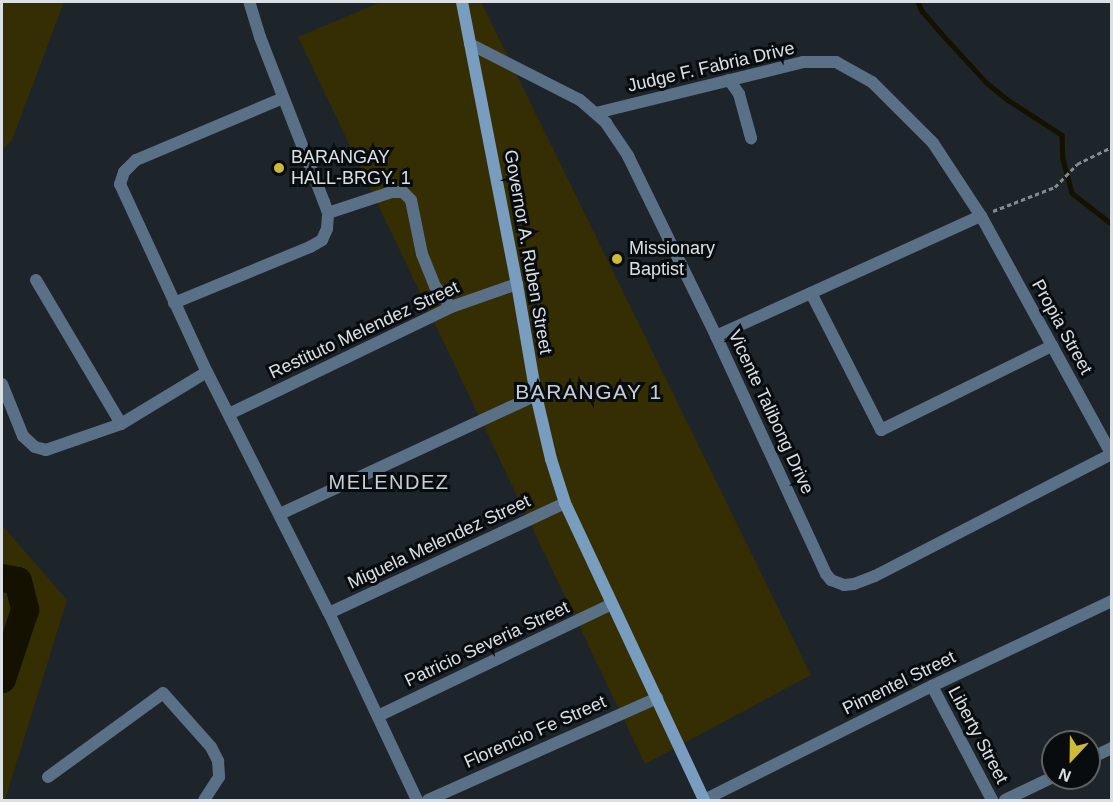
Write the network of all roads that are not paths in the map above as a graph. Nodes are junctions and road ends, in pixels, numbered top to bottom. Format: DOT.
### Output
graph roads {
  1 [pos="249,2"];
  2 [pos="462,2"];
  3 [pos="470,44"];
  4 [pos="729,80"];
  5 [pos="283,98"];
  6 [pos="596,113"];
  7 [pos="751,138"];
  8 [pos="328,213"];
  9 [pos="981,216"];
  10 [pos="36,280"];
  11 [pos="517,284"];
  12 [pos="810,293"];
  13 [pos="174,303"];
  14 [pos="451,307"];
  15 [pos="716,336"];
  16 [pos="1052,346"];
  17 [pos="207,372"];
  18 [pos="2,384"];
  19 [pos="536,395"];
  20 [pos="229,414"];
  21 [pos="122,424"];
  22 [pos="1111,454"];
  23 [pos="565,503"];
  24 [pos="280,514"];
  25 [pos="1112,601"];
  26 [pos="612,604"];
  27 [pos="329,613"];
  28 [pos="932,686"];
  29 [pos="657,698"];
  30 [pos="378,716"];
  31 [pos="48,777"];
  32 [pos="1041,783"];
  33 [pos="204,801"];
  34 [pos="417,801"];
  35 [pos="428,801"];
  36 [pos="704,801"];
  37 [pos="992,801"];
  38 [pos="1005,801"];
  1 -- 5 [label="street"];
  2 -- 3 [label="main road, Governor A. Ruben Street"];
  3 -- 6 [label="street, Vicente Talibong Drive"];
  3 -- 11 [label="main road, Governor A. Ruben Street"];
  4 -- 6 [label="street, Judge F. Fabria Drive"];
  4 -- 7 [label="street"];
  4 -- 9 [label="street, Judge F. Fabria Drive"];
  5 -- 8 [label="street"];
  5 -- 13 [label="street"];
  6 -- 15 [label="street, Vicente Talibong Drive"];
  8 -- 13 [label="street"];
  8 -- 14 [label="street"];
  9 -- 12 [label="street"];
  9 -- 16 [label="street, Propia Street"];
  10 -- 21 [label="street"];
  11 -- 14 [label="street, Restituto Melendez Street"];
  11 -- 19 [label="main road, Governor A. Ruben Street"];
  12 -- 15 [label="street"];
  12 -- 16 [label="street"];
  13 -- 17 [label="street"];
  14 -- 20 [label="street, Restituto Melendez Street"];
  15 -- 22 [label="street, Vicente Talibong Drive"];
  16 -- 22 [label="street, Propia Street"];
  17 -- 20 [label="street"];
  17 -- 21 [label="street"];
  18 -- 21 [label="street"];
  19 -- 23 [label="main road, Governor A. Ruben Street"];
  19 -- 24 [label="street"];
  20 -- 24 [label="street"];
  23 -- 26 [label="main road, Governor A. Ruben Street"];
  23 -- 27 [label="street, Miguela Melendez Street"];
  24 -- 27 [label="street"];
  25 -- 28 [label="street, Pimentel Street"];
  26 -- 29 [label="main road, Governor A. Ruben Street"];
  26 -- 30 [label="street, Patricio Severia Street"];
  27 -- 30 [label="street"];
  28 -- 36 [label="street, Pimentel Street"];
  28 -- 37 [label="street, Liberty Street"];
  29 -- 35 [label="street, Florencio Fe Street"];
  29 -- 36 [label="main road, Governor A. Ruben Street"];
  30 -- 34 [label="street"];
  31 -- 33 [label="street"];
  32 -- 38 [label="street"];
}
